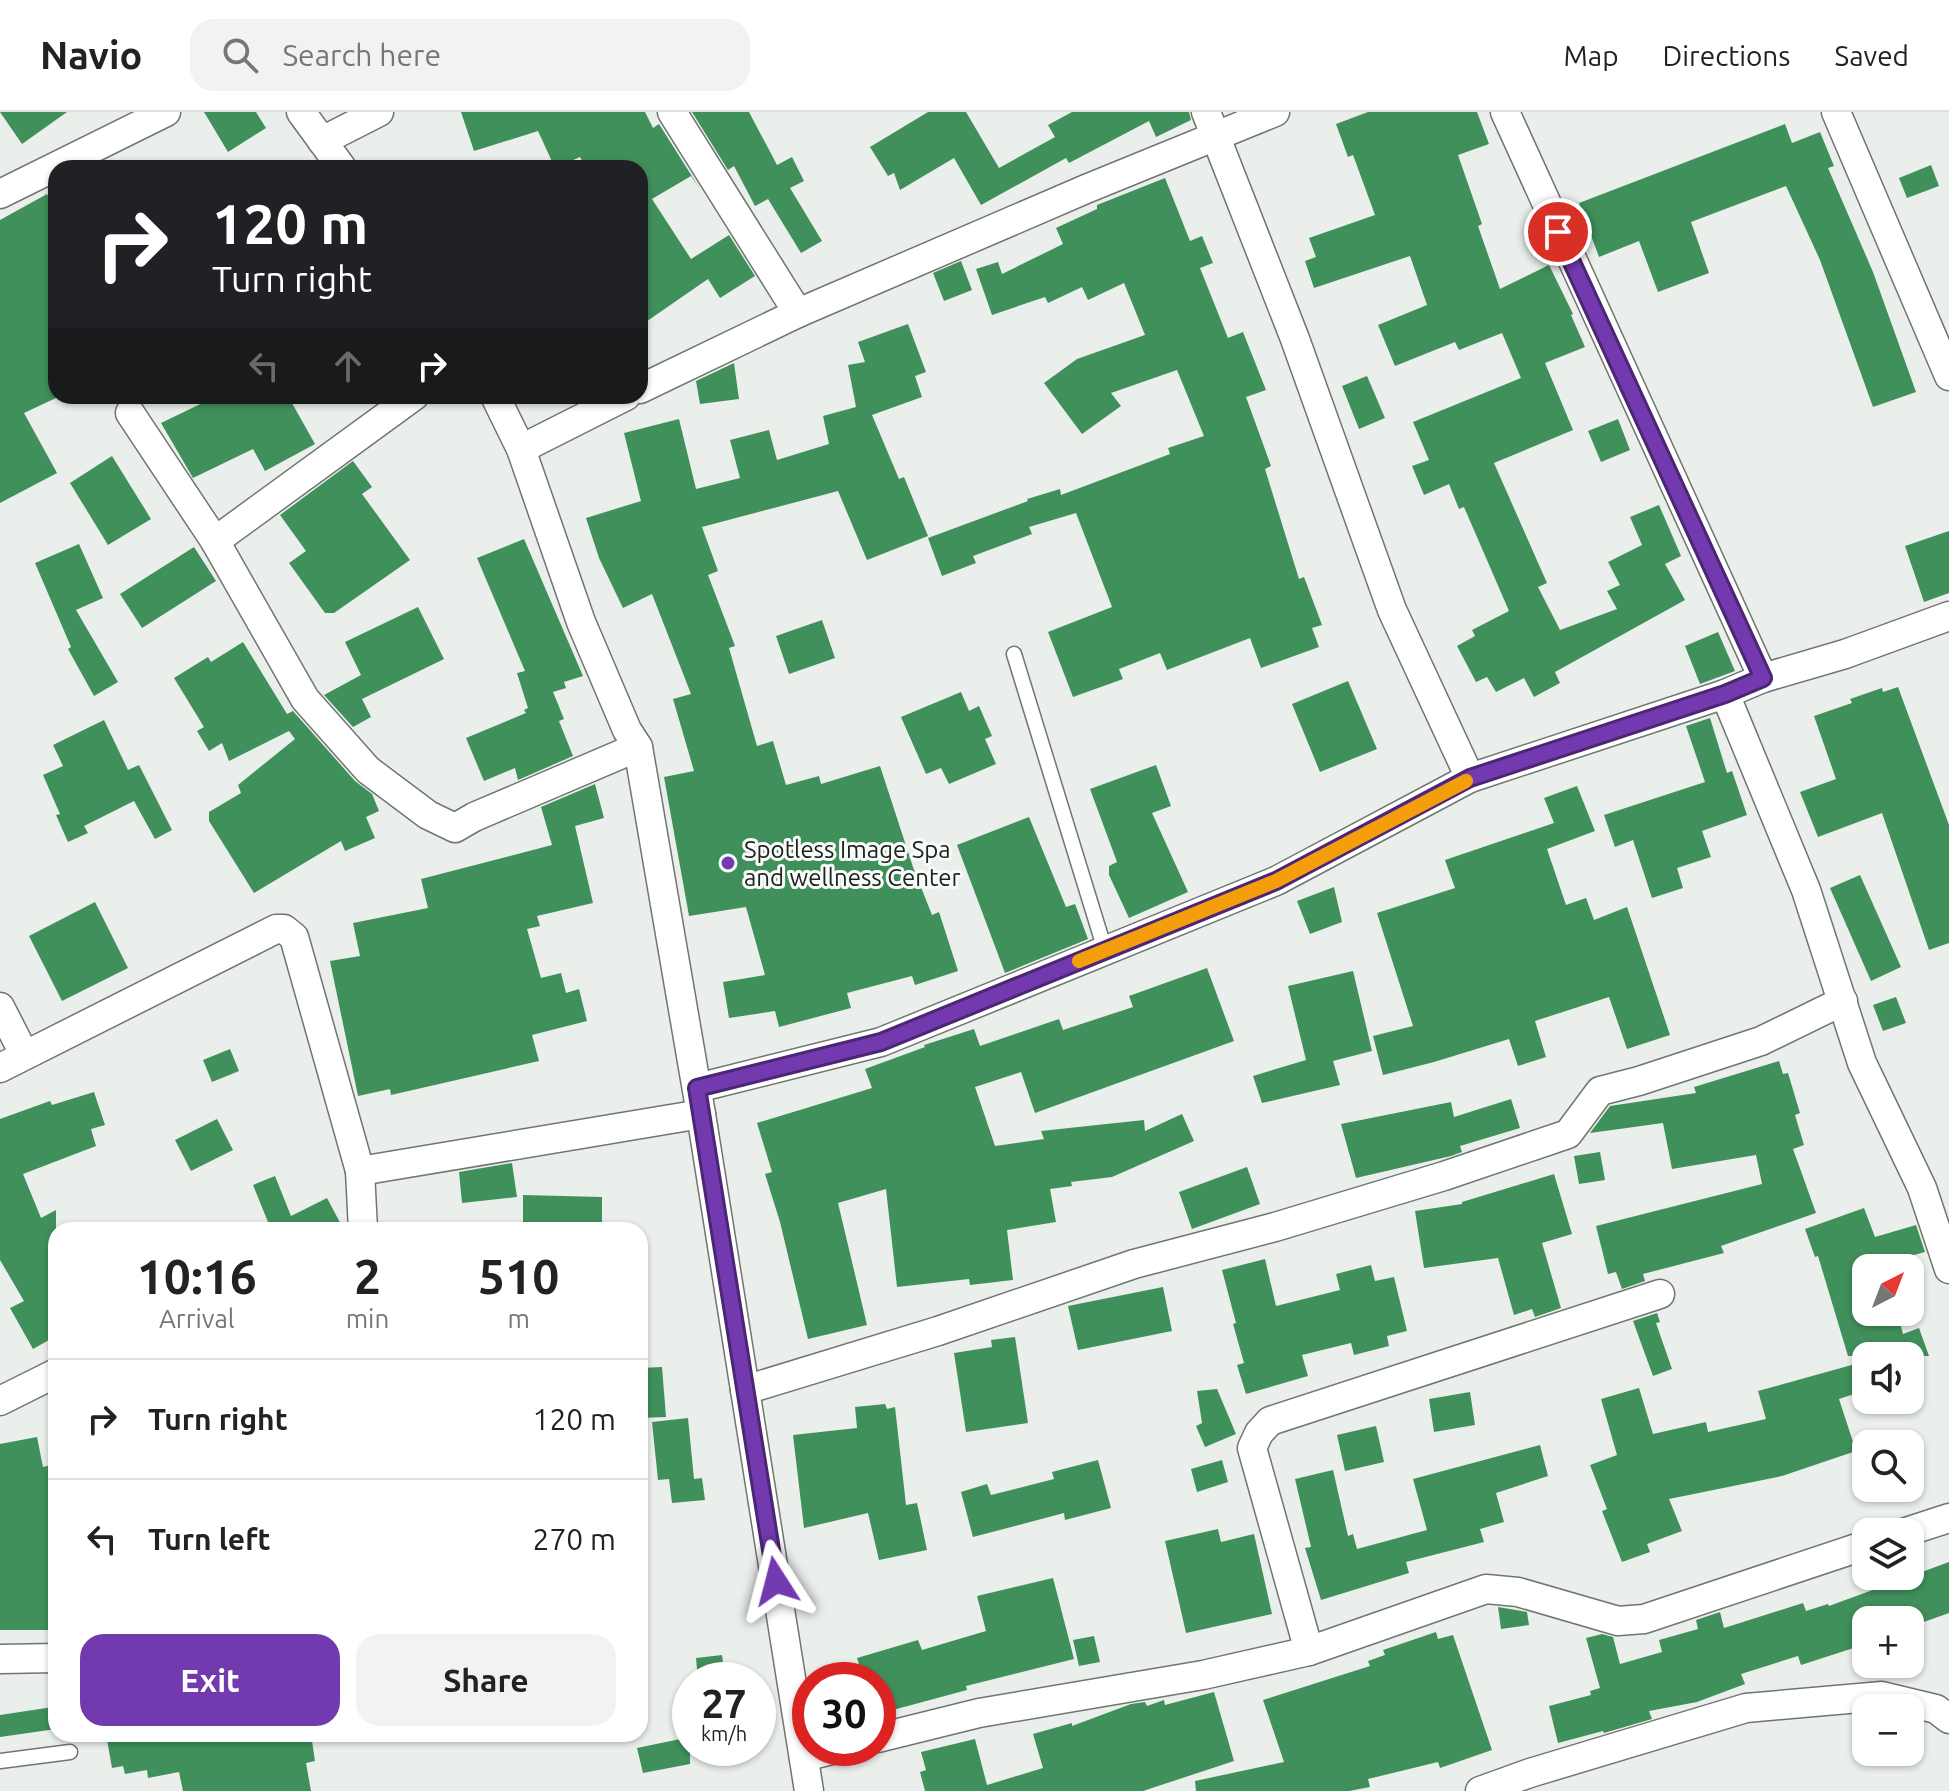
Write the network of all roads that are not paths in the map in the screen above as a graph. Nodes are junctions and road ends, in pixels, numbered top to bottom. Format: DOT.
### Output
graph roads {
  1 [pos="166,112"];
  2 [pos="301,112"];
  3 [pos="379,112"];
  4 [pos="672,112"];
  5 [pos="1275,112"];
  6 [pos="1505,112"];
  7 [pos="1836,112"];
  8 [pos="1211,123"];
  9 [pos="322,141"];
  10 [pos="69,160"];
  11 [pos="336,160"];
  12 [pos="48,170"];
  13 [pos="0,194"];
  14 [pos="798,313"];
  15 [pos="1949,376"];
  16 [pos="648,385"];
  17 [pos="403,404"];
  18 [pos="499,404"];
  19 [pos="610,404"];
  20 [pos="130,413"];
  21 [pos="521,449"];
  22 [pos="215,541"];
  23 [pos="1949,616"];
  24 [pos="1014,654"];
  25 [pos="1763,678"];
  26 [pos="1725,694"];
  27 [pos="638,747"];
  28 [pos="1470,778"];
  29 [pos="1105,950"];
  30 [pos="1843,1001"];
  31 [pos="0,1007"];
  32 [pos="12,1061"];
  33 [pos="699,1101"];
  34 [pos="360,1171"];
  35 [pos="363,1222"];
  36 [pos="1949,1269"];
  37 [pos="1660,1294"];
  38 [pos="48,1377"];
  39 [pos="745,1390"];
  40 [pos="0,1401"];
  41 [pos="1949,1518"];
  42 [pos="1924,1526"];
  43 [pos="1852,1550"];
  44 [pos="1309,1651"];
  45 [pos="48,1658"];
  46 [pos="0,1659"];
  47 [pos="792,1682"];
  48 [pos="1949,1719"];
  49 [pos="896,1734"];
  50 [pos="70,1752"];
  51 [pos="0,1761"];
  52 [pos="805,1766"];
  53 [pos="809,1791"];
  54 [pos="1480,1791"];
  1 -- 10 [label="street"];
  2 -- 9 [label="street"];
  3 -- 9 [label="street"];
  4 -- 14 [label="street"];
  5 -- 8 [label="street"];
  6 -- 25 [label="street"];
  7 -- 15 [label="street"];
  8 -- 14 [label="street"];
  8 -- 28 [label="street"];
  9 -- 11 [label="street"];
  12 -- 13 [label="street"];
  14 -- 16 [label="street"];
  17 -- 22 [label="street"];
  18 -- 21 [label="street"];
  19 -- 21 [label="street"];
  20 -- 22 [label="street"];
  21 -- 27 [label="street"];
  22 -- 27 [label="street"];
  23 -- 25 [label="street"];
  24 -- 29 [label="lane"];
  25 -- 26 [label="street"];
  26 -- 28 [label="street"];
  26 -- 30 [label="street"];
  27 -- 33 [label="street"];
  28 -- 29 [label="street"];
  29 -- 33 [label="street"];
  30 -- 36 [label="street"];
  30 -- 39 [label="street"];
  31 -- 32 [label="street"];
  32 -- 34 [label="street"];
  33 -- 34 [label="street"];
  33 -- 39 [label="street"];
  34 -- 35 [label="street"];
  37 -- 44 [label="street"];
  38 -- 40 [label="street"];
  39 -- 47 [label="street"];
  41 -- 42 [label="street"];
  43 -- 44 [label="street"];
  44 -- 49 [label="street"];
  45 -- 46 [label="street"];
  48 -- 54 [label="street"];
  50 -- 51 [label="lane"];
  52 -- 53 [label="street"];
}
